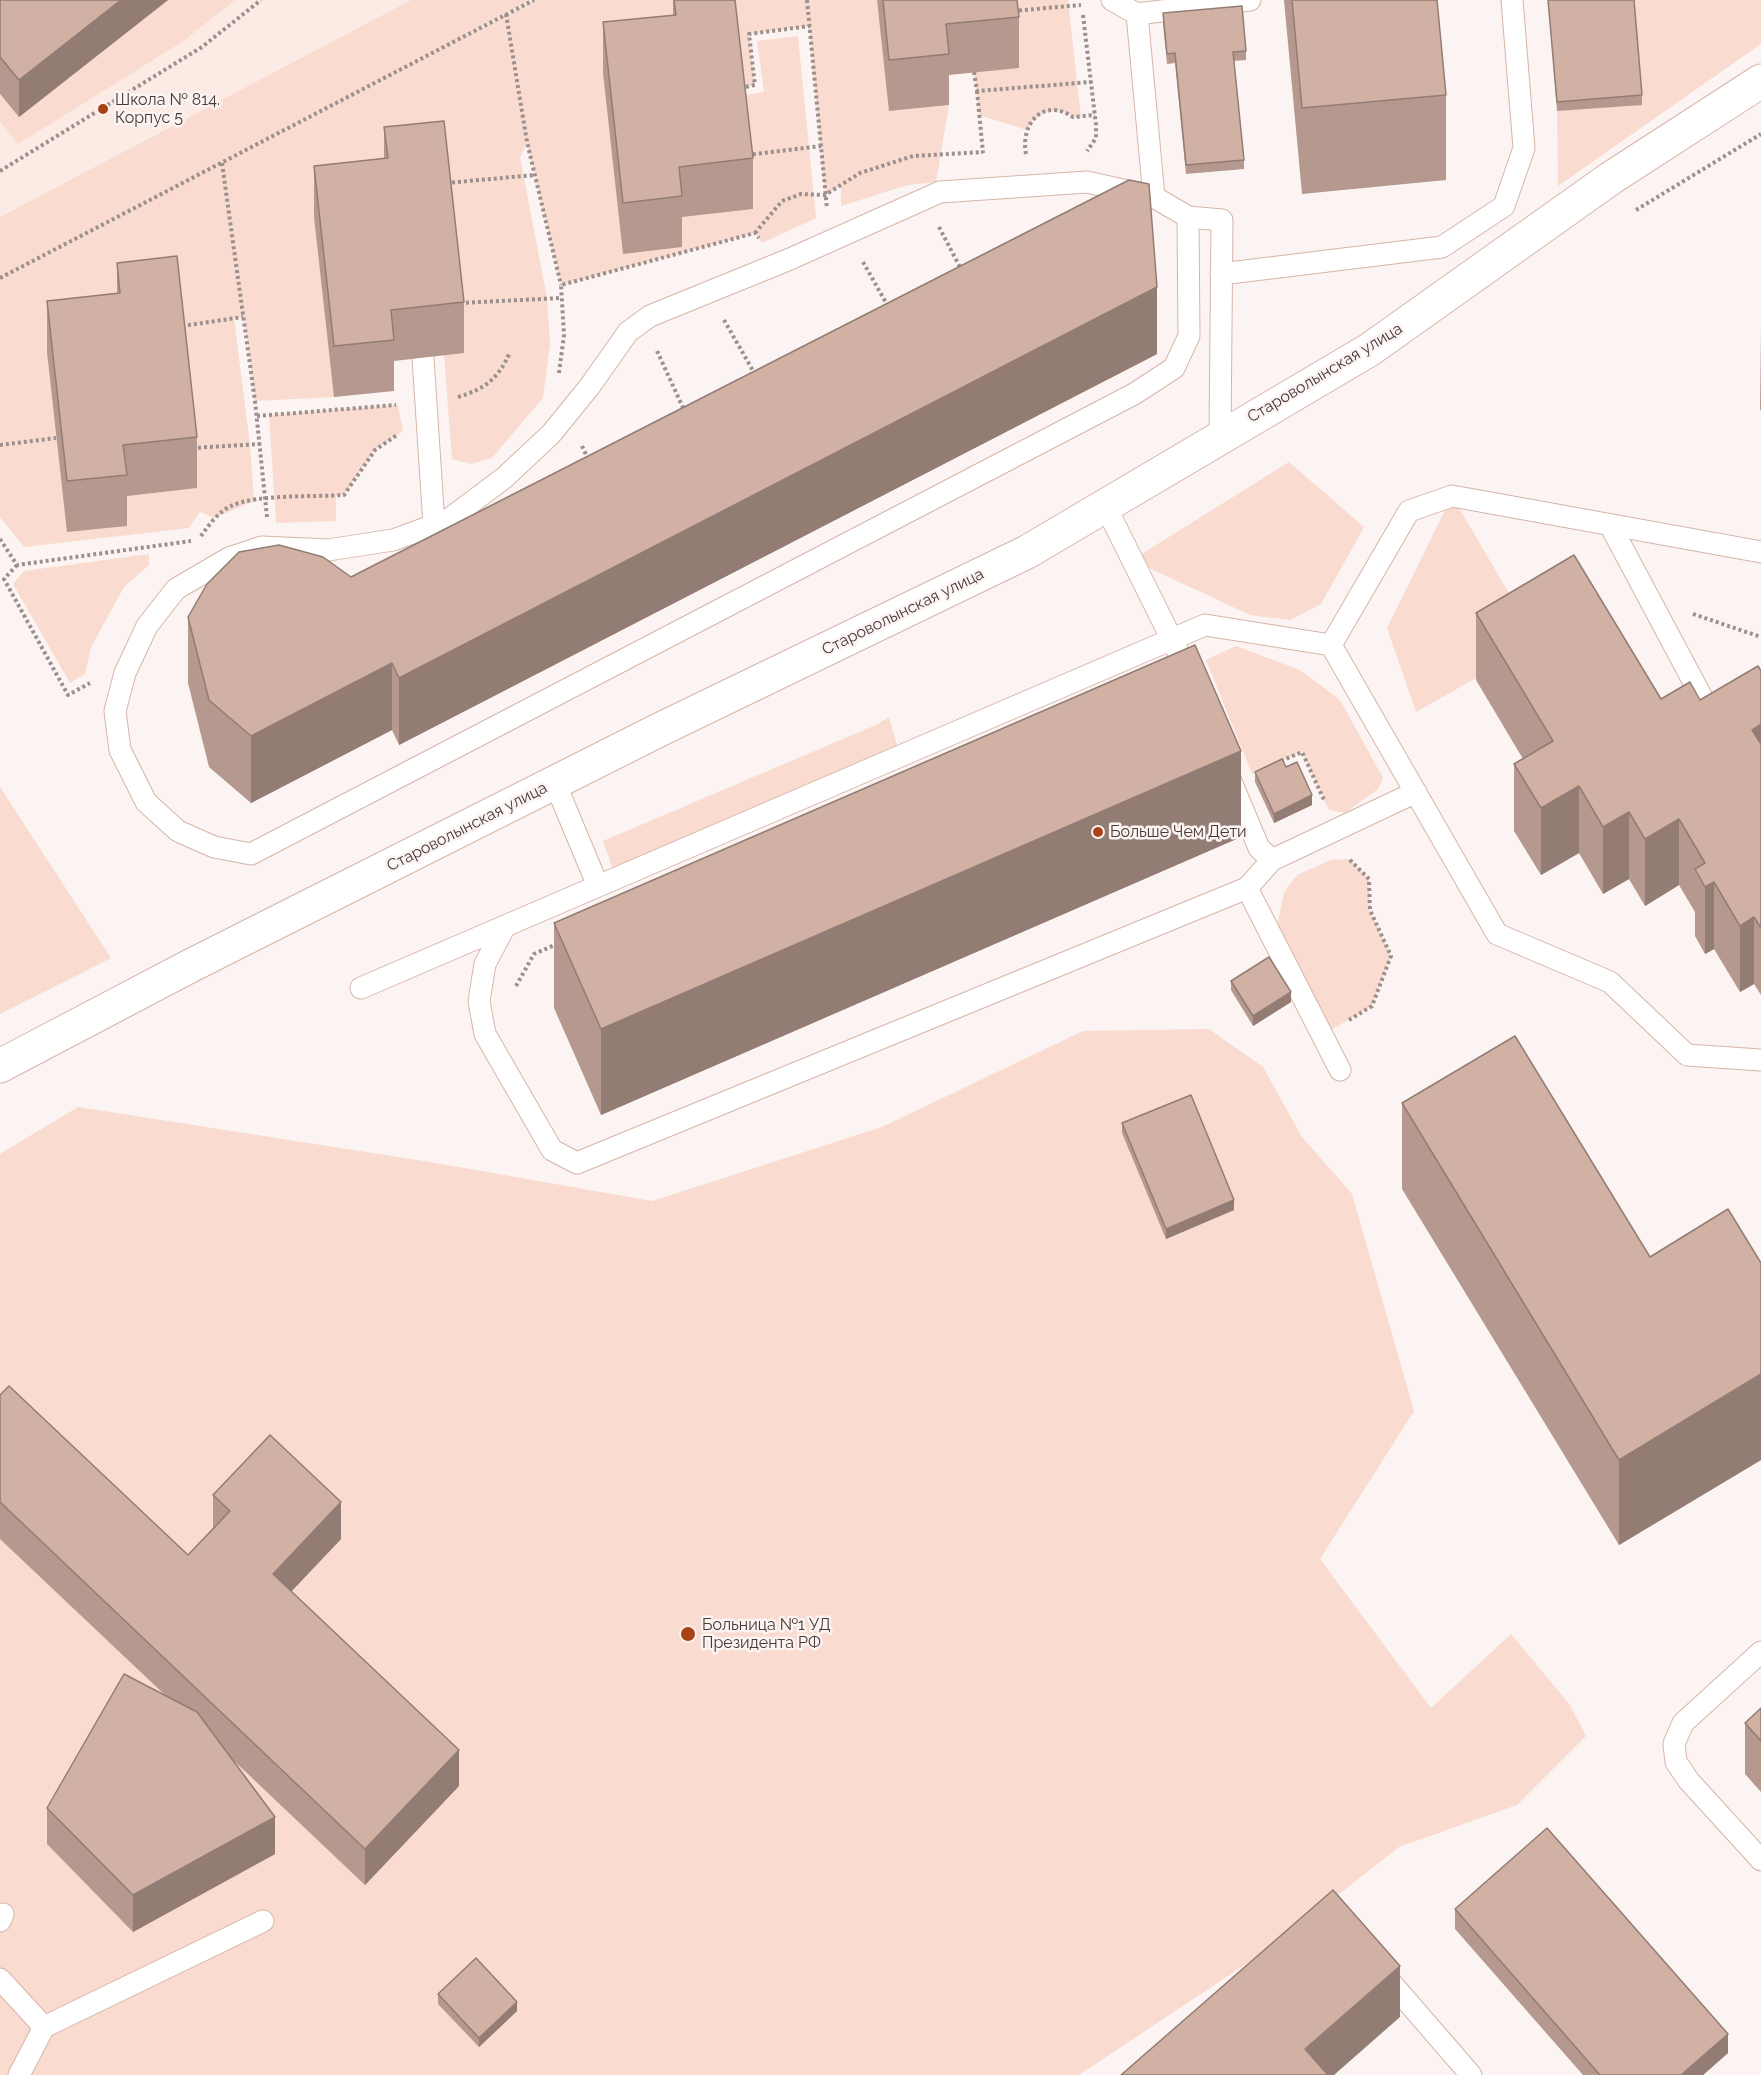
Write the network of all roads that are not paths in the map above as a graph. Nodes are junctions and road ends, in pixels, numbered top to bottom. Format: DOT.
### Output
graph roads {
  1 [pos="1112,0"];
  2 [pos="1250,0"];
  3 [pos="1512,0"];
  4 [pos="1196,3"];
  5 [pos="1137,14"];
  6 [pos="1761,81"];
  7 [pos="1154,197"];
  8 [pos="1188,217"];
  9 [pos="1221,274"];
  10 [pos="423,358"];
  11 [pos="1220,436"];
  12 [pos="1105,505"];
  13 [pos="434,525"];
  14 [pos="1610,525"];
  15 [pos="1761,552"];
  16 [pos="1172,639"];
  17 [pos="1331,645"];
  18 [pos="1185,669"];
  19 [pos="1724,739"];
  20 [pos="1224,764"];
  21 [pos="555,783"];
  22 [pos="1416,792"];
  23 [pos="1272,860"];
  24 [pos="598,886"];
  25 [pos="1247,888"];
  26 [pos="506,926"];
  27 [pos="361,988"];
  28 [pos="1761,1060"];
  29 [pos="0,1066"];
  30 [pos="1340,1070"];
  31 [pos="1761,1652"];
  32 [pos="1761,1860"];
  33 [pos="263,1921"];
  34 [pos="1365,1953"];
  35 [pos="0,1979"];
  36 [pos="44,2027"];
  37 [pos="19,2075"];
  38 [pos="1471,2075"];
  1 -- 5 [label="lane"];
  2 -- 4 [label="lane"];
  3 -- 9 [label="lane"];
  4 -- 5 [label="lane"];
  5 -- 7 [label="lane"];
  6 -- 11 [label="street, Староволынская улица"];
  7 -- 8 [label="lane"];
  7 -- 13 [label="lane"];
  8 -- 9 [label="lane"];
  8 -- 13 [label="lane"];
  9 -- 11 [label="lane"];
  10 -- 13 [label="lane"];
  11 -- 12 [label="street, Староволынская улица"];
  12 -- 16 [label="lane"];
  12 -- 21 [label="street, Староволынская улица"];
  14 -- 15 [label="lane"];
  14 -- 17 [label="lane"];
  14 -- 19 [label="lane"];
  16 -- 17 [label="lane"];
  16 -- 18 [label="lane"];
  16 -- 24 [label="lane"];
  17 -- 22 [label="lane"];
  20 -- 23 [label="lane"];
  21 -- 24 [label="lane"];
  21 -- 29 [label="street, Староволынская улица"];
  22 -- 23 [label="lane"];
  22 -- 28 [label="lane"];
  23 -- 25 [label="lane"];
  24 -- 26 [label="lane"];
  25 -- 26 [label="lane"];
  25 -- 30 [label="lane"];
  26 -- 27 [label="lane"];
  31 -- 32 [label="lane"];
  33 -- 36 [label="lane"];
  34 -- 38 [label="lane"];
  35 -- 36 [label="lane"];
  36 -- 37 [label="lane"];
}
